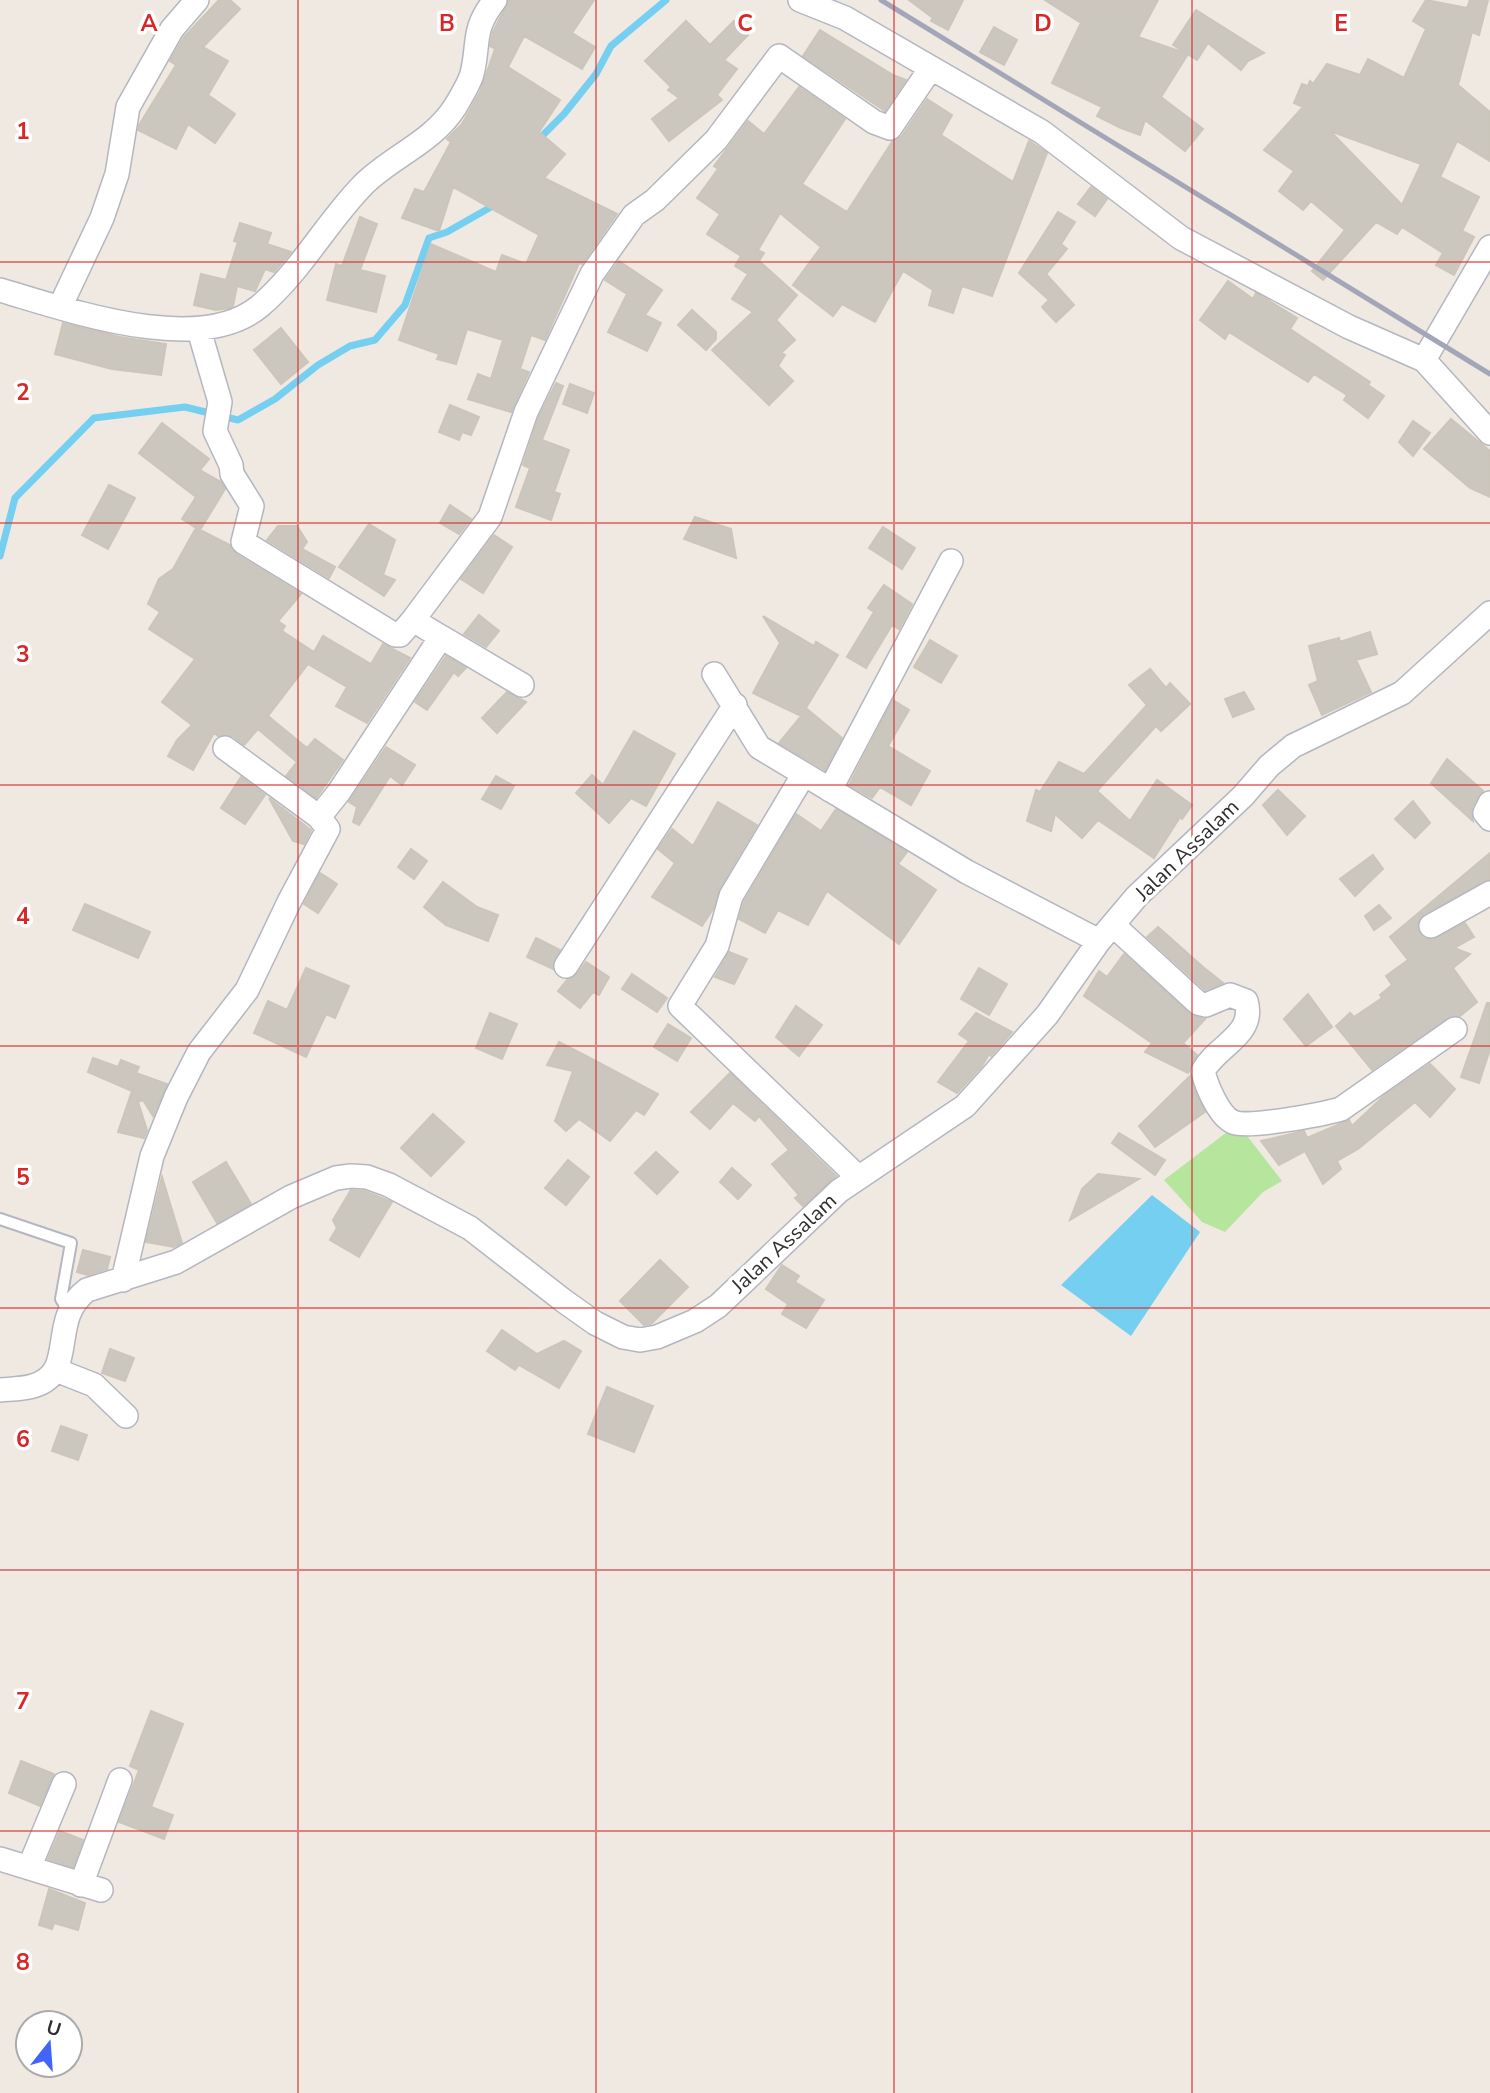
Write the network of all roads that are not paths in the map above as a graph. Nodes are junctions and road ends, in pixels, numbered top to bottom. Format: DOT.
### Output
graph roads {
  1 [pos="197,0"];
  2 [pos="495,0"];
  3 [pos="810,4"];
  4 [pos="930,68"];
  5 [pos="1490,247"];
  6 [pos="0,290"];
  7 [pos="60,307"];
  8 [pos="199,330"];
  9 [pos="1424,360"];
  10 [pos="1490,433"];
  11 [pos="951,561"];
  12 [pos="1490,612"];
  13 [pos="413,620"];
  14 [pos="442,637"];
  15 [pos="714,674"];
  16 [pos="522,685"];
  17 [pos="734,705"];
  18 [pos="225,748"];
  19 [pos="804,774"];
  20 [pos="830,790"];
  21 [pos="1490,803"];
  22 [pos="319,817"];
  23 [pos="1490,819"];
  24 [pos="1490,893"];
  25 [pos="1431,926"];
  26 [pos="1106,933"];
  27 [pos="566,966"];
  28 [pos="1455,1029"];
  29 [pos="858,1177"];
  30 [pos="0,1219"];
  31 [pos="123,1280"];
  32 [pos="68,1310"];
  33 [pos="57,1370"];
  34 [pos="0,1390"];
  35 [pos="126,1416"];
  36 [pos="120,1780"];
  37 [pos="64,1784"];
  38 [pos="0,1859"];
  39 [pos="29,1868"];
  1 -- 7 [label="street"];
  2 -- 8 [label="street"];
  3 -- 4 [label="street"];
  4 -- 9 [label="street"];
  4 -- 13 [label="street"];
  5 -- 9 [label="street"];
  6 -- 7 [label="street"];
  7 -- 8 [label="street"];
  8 -- 13 [label="street"];
  9 -- 10 [label="street"];
  11 -- 20 [label="street"];
  12 -- 26 [label="street, Jalan Assalam"];
  13 -- 14 [label="street"];
  14 -- 16 [label="street"];
  14 -- 22 [label="street"];
  15 -- 17 [label="street"];
  17 -- 19 [label="street"];
  17 -- 27 [label="street"];
  18 -- 22 [label="street"];
  19 -- 20 [label="street"];
  19 -- 29 [label="street"];
  20 -- 26 [label="street"];
  21 -- 23 [label="street"];
  22 -- 31 [label="street"];
  24 -- 25 [label="street"];
  26 -- 28 [label="street"];
  26 -- 29 [label="street, Jalan Assalam"];
  29 -- 31 [label="street, Jalan Assalam"];
  30 -- 32 [label="lane"];
  31 -- 32 [label="street, Jalan Assalam"];
  32 -- 33 [label="street"];
  33 -- 34 [label="street"];
  33 -- 35 [label="street"];
  36 -- 39 [label="street"];
  37 -- 39 [label="street"];
  38 -- 39 [label="street"];
}
